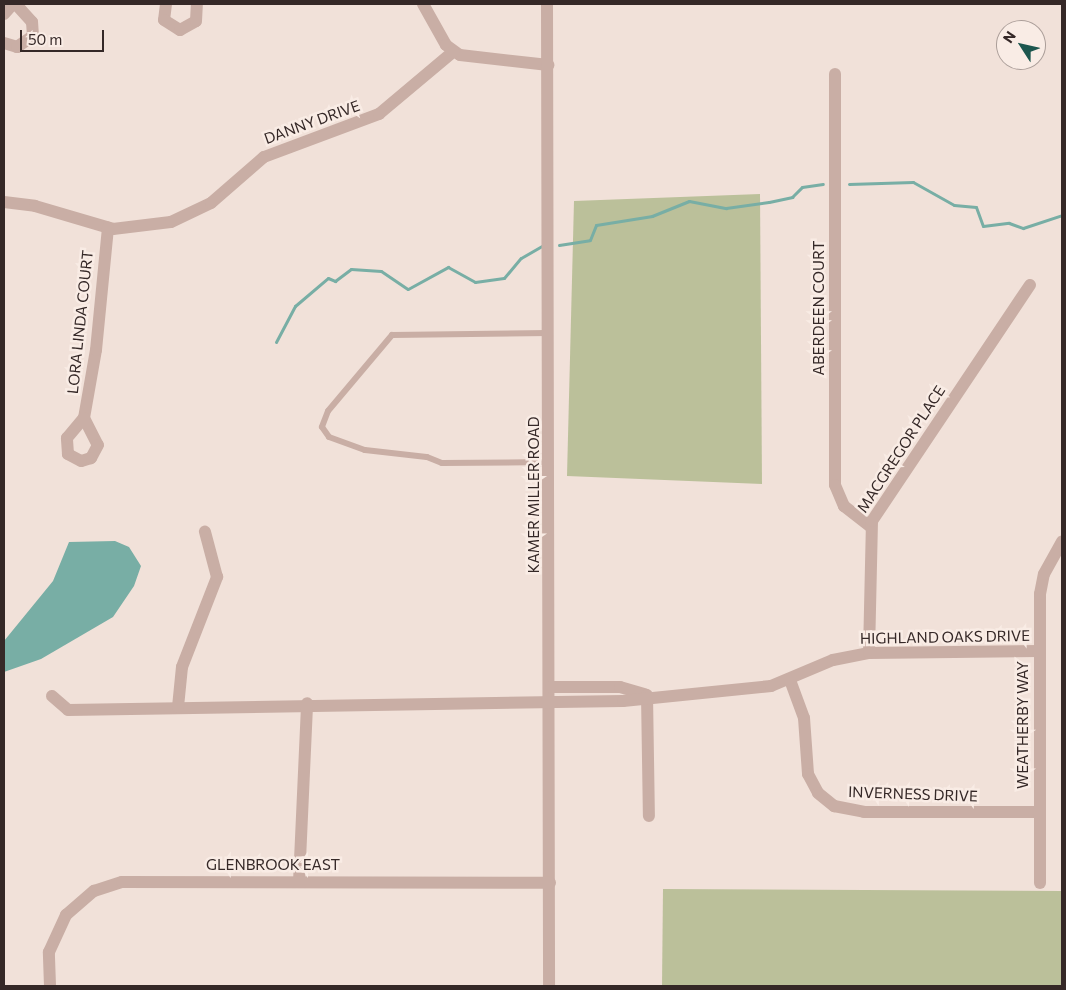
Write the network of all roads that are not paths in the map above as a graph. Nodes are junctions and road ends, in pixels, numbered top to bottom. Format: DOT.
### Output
graph roads {
  1 [pos="14,4"];
  2 [pos="166,4"];
  3 [pos="196,4"];
  4 [pos="423,4"];
  5 [pos="547,4"];
  6 [pos="4,14"];
  7 [pos="4,43"];
  8 [pos="453,52"];
  9 [pos="548,65"];
  10 [pos="835,74"];
  11 [pos="4,202"];
  12 [pos="108,228"];
  13 [pos="1030,285"];
  14 [pos="550,333"];
  15 [pos="84,418"];
  16 [pos="550,462"];
  17 [pos="870,526"];
  18 [pos="205,532"];
  19 [pos="1062,542"];
  20 [pos="1039,651"];
  21 [pos="868,653"];
  22 [pos="790,680"];
  23 [pos="551,687"];
  24 [pos="648,695"];
  25 [pos="52,696"];
  26 [pos="307,703"];
  27 [pos="551,703"];
  28 [pos="178,707"];
  29 [pos="1039,812"];
  30 [pos="649,816"];
  31 [pos="299,882"];
  32 [pos="550,883"];
  33 [pos="1040,884"];
  34 [pos="50,986"];
  35 [pos="549,986"];
  1 -- 6 [label="street"];
  1 -- 7 [label="street"];
  2 -- 3 [label="street"];
  4 -- 8 [label="street"];
  5 -- 9 [label="street, KAMER MILLER ROAD"];
  8 -- 9 [label="street"];
  8 -- 12 [label="street, DANNY DRIVE"];
  9 -- 14 [label="street, KAMER MILLER ROAD"];
  10 -- 17 [label="street, ABERDEEN COURT"];
  11 -- 12 [label="street, DANNY DRIVE"];
  12 -- 15 [label="street, LORA LINDA COURT"];
  13 -- 17 [label="street, MACGREGOR PLACE"];
  14 -- 16 [label="street, KAMER MILLER ROAD"];
  14 -- 16 [label="lane"];
  16 -- 23 [label="street, KAMER MILLER ROAD"];
  17 -- 21 [label="street, MACGREGOR PLACE"];
  18 -- 28 [label="street"];
  19 -- 20 [label="street, WEATHERBY WAY"];
  20 -- 21 [label="street, HIGHLAND OAKS DRIVE"];
  20 -- 29 [label="street, WEATHERBY WAY"];
  21 -- 22 [label="street, HIGHLAND OAKS DRIVE"];
  22 -- 24 [label="street, HIGHLAND OAKS DRIVE"];
  22 -- 29 [label="street, INVERNESS DRIVE"];
  23 -- 24 [label="street, HIGHLAND OAKS DRIVE"];
  23 -- 27 [label="street, KAMER MILLER ROAD"];
  24 -- 27 [label="street, HIGHLAND OAKS DRIVE"];
  24 -- 30 [label="street"];
  25 -- 28 [label="street, HIGHLAND OAKS DRIVE"];
  26 -- 27 [label="street, HIGHLAND OAKS DRIVE"];
  26 -- 28 [label="street, HIGHLAND OAKS DRIVE"];
  26 -- 31 [label="street"];
  27 -- 32 [label="street, KAMER MILLER ROAD"];
  29 -- 33 [label="street, WEATHERBY WAY"];
  31 -- 32 [label="street, GLENBROOK EAST"];
  31 -- 34 [label="street, GLENBROOK EAST"];
  32 -- 35 [label="street, KAMER MILLER ROAD"];
}
